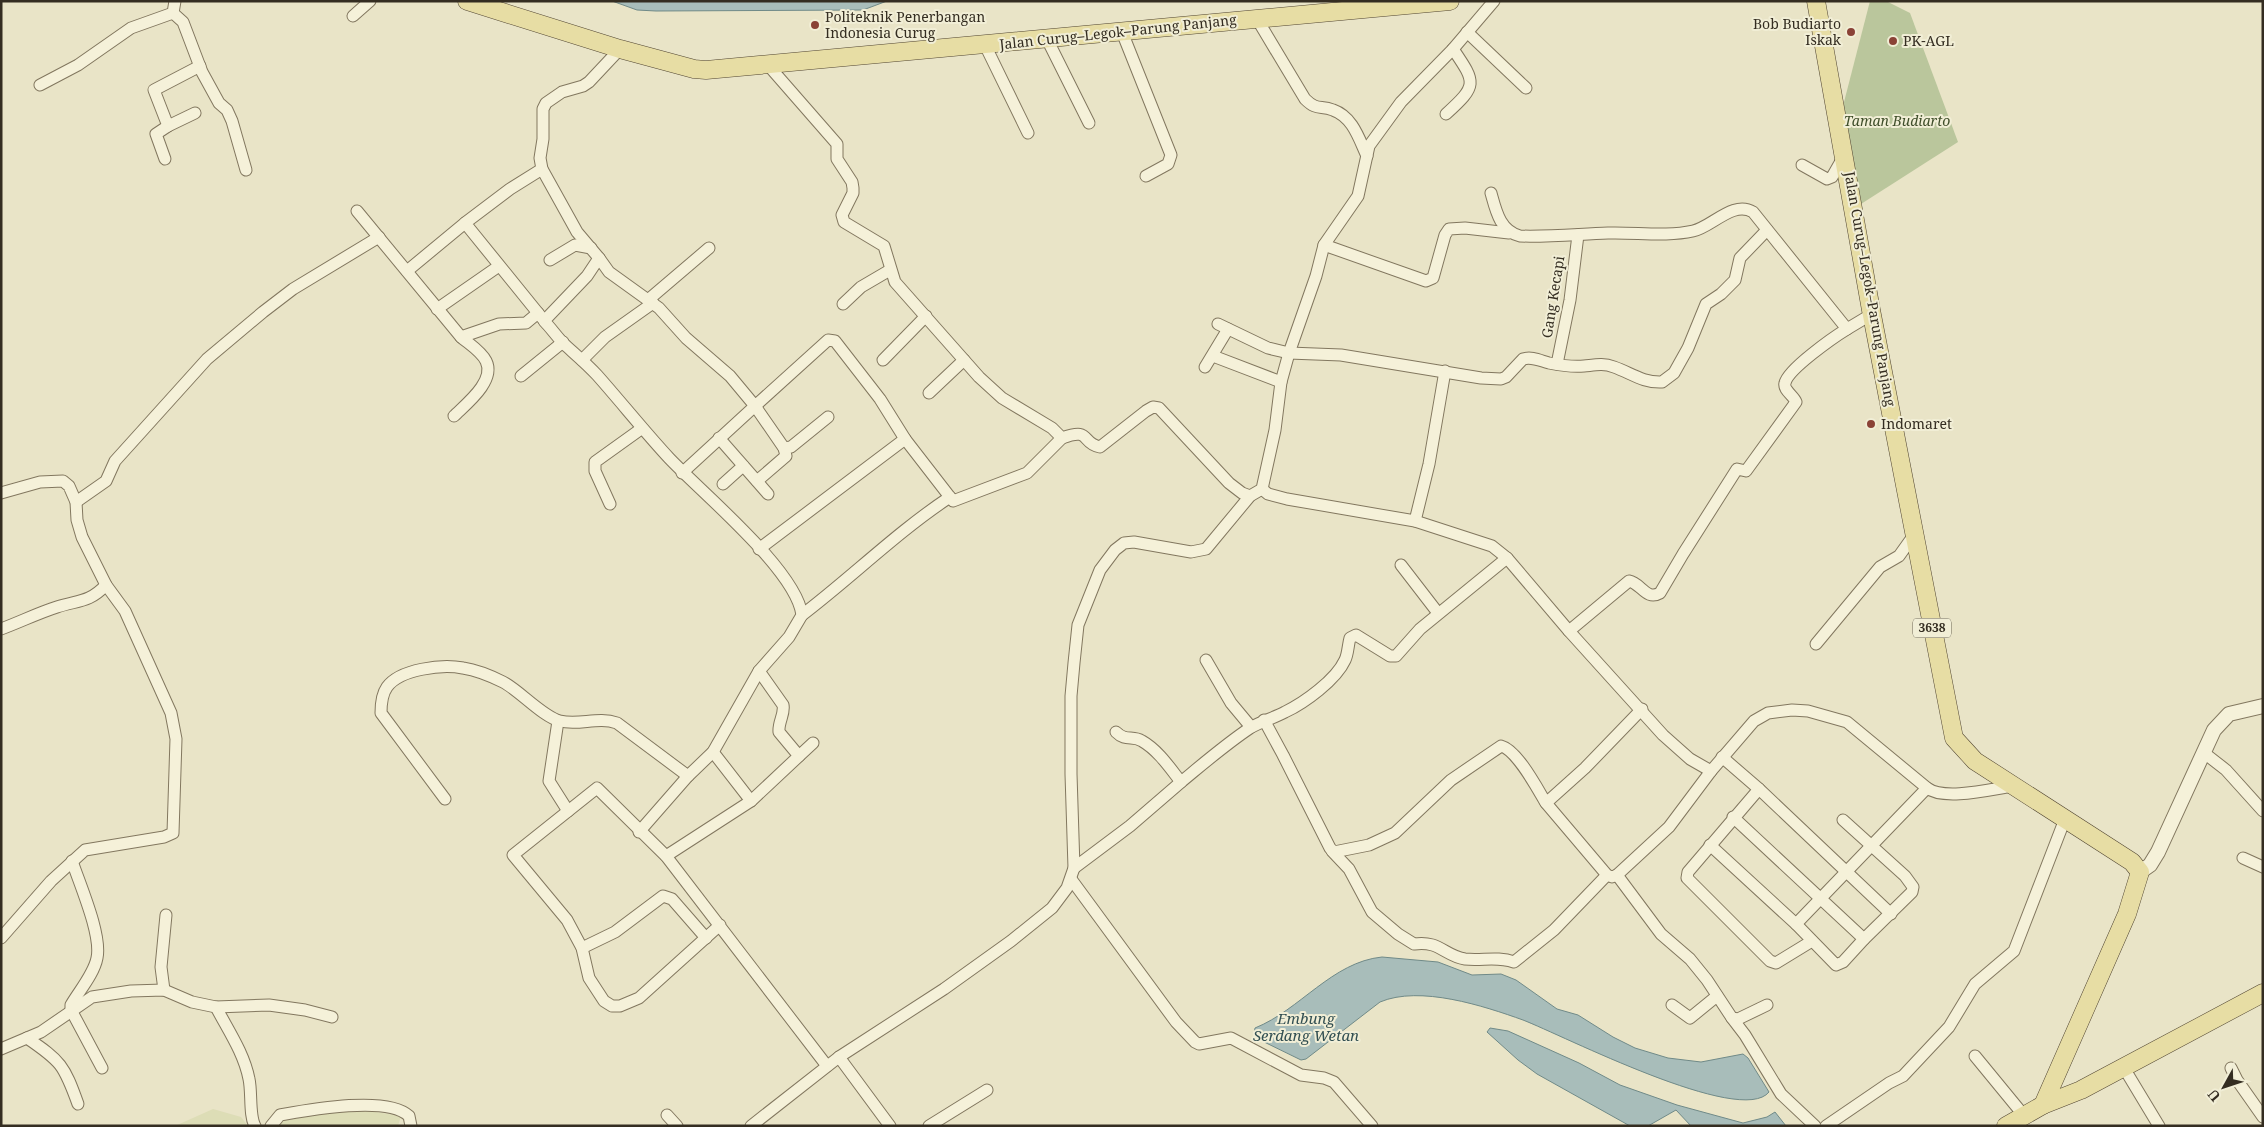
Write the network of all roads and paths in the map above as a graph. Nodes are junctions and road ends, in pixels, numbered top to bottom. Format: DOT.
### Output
graph roads {
  1 [pos="175,1"];
  2 [pos="370,1"];
  3 [pos="467,1"];
  4 [pos="1450,1"];
  5 [pos="1494,1"];
  6 [pos="1816,1"];
  7 [pos="173,13"];
  8 [pos="353,16"];
  9 [pos="1257,19"];
  10 [pos="1122,32"];
  11 [pos="1467,32"];
  12 [pos="1047,39"];
  13 [pos="985,45"];
  14 [pos="620,49"];
  15 [pos="1453,49"];
  16 [pos="768,65"];
  17 [pos="200,66"];
  18 [pos="40,85"];
  19 [pos="1526,88"];
  20 [pos="196,113"];
  21 [pos="1446,114"];
  22 [pos="1088,122"];
  23 [pos="168,126"];
  24 [pos="1028,133"];
  25 [pos="1845,154"];
  26 [pos="1367,156"];
  27 [pos="165,159"];
  28 [pos="1802,165"];
  29 [pos="542,169"];
  30 [pos="246,170"];
  31 [pos="1146,176"];
  32 [pos="1491,193"];
  33 [pos="356,211"];
  34 [pos="465,223"];
  35 [pos="1767,230"];
  36 [pos="1509,233"];
  37 [pos="1578,235"];
  38 [pos="379,237"];
  39 [pos="1324,245"];
  40 [pos="590,248"];
  41 [pos="709,248"];
  42 [pos="599,258"];
  43 [pos="550,260"];
  44 [pos="499,266"];
  45 [pos="890,270"];
  46 [pos="407,271"];
  47 [pos="650,301"];
  48 [pos="843,304"];
  49 [pos="437,309"];
  50 [pos="1871,310"];
  51 [pos="926,316"];
  52 [pos="541,317"];
  53 [pos="1847,329"];
  54 [pos="461,337"];
  55 [pos="563,342"];
  56 [pos="1289,353"];
  57 [pos="1213,356"];
  58 [pos="582,360"];
  59 [pos="883,360"];
  60 [pos="964,360"];
  61 [pos="1557,364"];
  62 [pos="1205,367"];
  63 [pos="1444,371"];
  64 [pos="521,376"];
  65 [pos="1282,382"];
  66 [pos="929,393"];
  67 [pos="755,406"];
  68 [pos="454,416"];
  69 [pos="828,417"];
  70 [pos="641,429"];
  71 [pos="719,438"];
  72 [pos="1062,438"];
  73 [pos="905,439"];
  74 [pos="784,448"];
  75 [pos="743,466"];
  76 [pos="682,473"];
  77 [pos="757,481"];
  78 [pos="723,484"];
  79 [pos="1262,489"];
  80 [pos="1,493"];
  81 [pos="768,494"];
  82 [pos="950,496"];
  83 [pos="1250,496"];
  84 [pos="76,502"];
  85 [pos="610,504"];
  86 [pos="1415,521"];
  87 [pos="1914,535"];
  88 [pos="759,549"];
  89 [pos="1507,558"];
  90 [pos="1401,565"];
  91 [pos="106,585"];
  92 [pos="1438,613"];
  93 [pos="802,615"];
  94 [pos="1,629"];
  95 [pos="1569,631"];
  96 [pos="1816,644"];
  97 [pos="1206,660"];
  98 [pos="759,671"];
  99 [pos="2263,706"];
  100 [pos="1642,710"];
  101 [pos="1264,720"];
  102 [pos="558,721"];
  103 [pos="1251,727"];
  104 [pos="1116,732"];
  105 [pos="813,743"];
  106 [pos="713,752"];
  107 [pos="2203,752"];
  108 [pos="799,756"];
  109 [pos="1722,757"];
  110 [pos="1711,771"];
  111 [pos="688,776"];
  112 [pos="1181,782"];
  113 [pos="2013,786"];
  114 [pos="1927,788"];
  115 [pos="1759,789"];
  116 [pos="445,799"];
  117 [pos="751,801"];
  118 [pos="1546,803"];
  119 [pos="2263,810"];
  120 [pos="568,811"];
  121 [pos="1733,818"];
  122 [pos="2065,819"];
  123 [pos="1843,820"];
  124 [pos="640,832"];
  125 [pos="1710,845"];
  126 [pos="1871,845"];
  127 [pos="1332,851"];
  128 [pos="666,856"];
  129 [pos="2243,858"];
  130 [pos="72,861"];
  131 [pos="2263,867"];
  132 [pos="1846,872"];
  133 [pos="2140,872"];
  134 [pos="1073,874"];
  135 [pos="1612,875"];
  136 [pos="1821,897"];
  137 [pos="1890,914"];
  138 [pos="166,915"];
  139 [pos="720,924"];
  140 [pos="1796,924"];
  141 [pos="1,938"];
  142 [pos="706,938"];
  143 [pos="1864,939"];
  144 [pos="1812,941"];
  145 [pos="582,948"];
  146 [pos="164,990"];
  147 [pos="2262,995"];
  148 [pos="1717,996"];
  149 [pos="1672,1005"];
  150 [pos="1767,1005"];
  151 [pos="216,1007"];
  152 [pos="71,1010"];
  153 [pos="332,1017"];
  154 [pos="1732,1018"];
  155 [pos="27,1038"];
  156 [pos="1,1049"];
  157 [pos="1975,1056"];
  158 [pos="839,1057"];
  159 [pos="827,1066"];
  160 [pos="102,1068"];
  161 [pos="2124,1068"];
  162 [pos="2231,1068"];
  163 [pos="987,1090"];
  164 [pos="78,1104"];
  165 [pos="2043,1105"];
  166 [pos="667,1115"];
  167 [pos="2263,1117"];
  168 [pos="2013,1122"];
  169 [pos="255,1126"];
  170 [pos="271,1126"];
  171 [pos="411,1126"];
  172 [pos="677,1126"];
  173 [pos="750,1126"];
  174 [pos="890,1126"];
  175 [pos="929,1126"];
  176 [pos="1372,1126"];
  177 [pos="1815,1126"];
  178 [pos="1826,1126"];
  179 [pos="2159,1126"];
  1 -- 7 [label="street"];
  2 -- 8 [label="street"];
  3 -- 14 [label="main road, Jalan Curug–Legok–Parung Panjang"];
  4 -- 9 [label="main road, Jalan Curug–Legok–Parung Panjang"];
  5 -- 11 [label="street"];
  6 -- 25 [label="main road, Jalan Curug–Legok–Parung Panjang / 3638"];
  7 -- 17 [label="street"];
  7 -- 18 [label="street"];
  9 -- 10 [label="main road, Jalan Curug–Legok–Parung Panjang"];
  9 -- 26 [label="street"];
  10 -- 12 [label="main road, Jalan Curug–Legok–Parung Panjang"];
  10 -- 31 [label="street"];
  11 -- 15 [label="street"];
  11 -- 19 [label="street"];
  12 -- 13 [label="main road, Jalan Curug–Legok–Parung Panjang"];
  12 -- 22 [label="street"];
  13 -- 16 [label="main road, Jalan Curug–Legok–Parung Panjang"];
  13 -- 24 [label="street"];
  14 -- 16 [label="main road, Jalan Curug–Legok–Parung Panjang"];
  14 -- 29 [label="street"];
  15 -- 21 [label="street"];
  15 -- 26 [label="street"];
  16 -- 45 [label="street"];
  17 -- 23 [label="street"];
  17 -- 30 [label="street"];
  20 -- 23 [label="street"];
  23 -- 27 [label="street"];
  25 -- 28 [label="street"];
  25 -- 50 [label="main road, Jalan Curug–Legok–Parung Panjang / 3638"];
  26 -- 39 [label="street"];
  29 -- 34 [label="street"];
  29 -- 40 [label="street"];
  32 -- 36 [label="street"];
  33 -- 38 [label="street"];
  34 -- 44 [label="street"];
  34 -- 46 [label="street"];
  35 -- 37 [label="street"];
  35 -- 53 [label="street"];
  35 -- 61 [label="street"];
  36 -- 37 [label="street"];
  36 -- 39 [label="street"];
  37 -- 61 [label="street, Gang Kecapi"];
  38 -- 46 [label="street"];
  38 -- 84 [label="street"];
  39 -- 56 [label="street"];
  40 -- 42 [label="street"];
  40 -- 43 [label="street"];
  41 -- 47 [label="street"];
  42 -- 47 [label="street"];
  42 -- 52 [label="street"];
  44 -- 49 [label="street"];
  44 -- 52 [label="street"];
  45 -- 48 [label="street"];
  45 -- 51 [label="street"];
  46 -- 49 [label="street"];
  47 -- 58 [label="street"];
  47 -- 67 [label="street"];
  49 -- 54 [label="street"];
  50 -- 53 [label="street"];
  50 -- 87 [label="main road, Jalan Curug–Legok–Parung Panjang / 3638"];
  51 -- 59 [label="street"];
  51 -- 60 [label="street"];
  52 -- 54 [label="street"];
  52 -- 55 [label="street"];
  53 -- 95 [label="street"];
  54 -- 68 [label="street"];
  55 -- 58 [label="street"];
  55 -- 64 [label="street"];
  56 -- 57 [label="street"];
  56 -- 63 [label="street"];
  56 -- 65 [label="street"];
  57 -- 62 [label="street"];
  57 -- 65 [label="street"];
  58 -- 70 [label="street"];
  60 -- 66 [label="street"];
  60 -- 72 [label="street"];
  61 -- 63 [label="street"];
  63 -- 86 [label="street"];
  65 -- 79 [label="street"];
  67 -- 71 [label="street"];
  67 -- 73 [label="street"];
  67 -- 74 [label="street"];
  69 -- 74 [label="street"];
  70 -- 76 [label="street"];
  70 -- 85 [label="street"];
  71 -- 75 [label="street"];
  71 -- 76 [label="street"];
  72 -- 82 [label="street"];
  72 -- 83 [label="street"];
  73 -- 82 [label="street"];
  73 -- 88 [label="street"];
  74 -- 77 [label="street"];
  75 -- 77 [label="street"];
  75 -- 78 [label="street"];
  76 -- 88 [label="street"];
  77 -- 81 [label="street"];
  79 -- 83 [label="street"];
  79 -- 86 [label="street"];
  80 -- 84 [label="street"];
  82 -- 93 [label="street"];
  83 -- 134 [label="street"];
  84 -- 91 [label="street"];
  86 -- 89 [label="street"];
  87 -- 96 [label="street"];
  87 -- 113 [label="main road, Jalan Curug–Legok–Parung Panjang / 3638"];
  88 -- 93 [label="street"];
  89 -- 92 [label="street"];
  89 -- 95 [label="street"];
  90 -- 92 [label="street"];
  91 -- 94 [label="street"];
  91 -- 130 [label="street"];
  92 -- 101 [label="street"];
  93 -- 98 [label="street"];
  95 -- 100 [label="street"];
  97 -- 103 [label="street"];
  98 -- 106 [label="street"];
  98 -- 108 [label="street"];
  99 -- 107 [label="street"];
  100 -- 110 [label="street"];
  100 -- 118 [label="street"];
  101 -- 103 [label="street"];
  101 -- 127 [label="street"];
  102 -- 111 [label="street"];
  102 -- 116 [label="street"];
  102 -- 120 [label="street"];
  103 -- 112 [label="street"];
  104 -- 112 [label="street"];
  105 -- 108 [label="street"];
  106 -- 111 [label="street"];
  106 -- 117 [label="street"];
  107 -- 119 [label="street"];
  107 -- 133 [label="street"];
  108 -- 117 [label="street"];
  109 -- 110 [label="street"];
  109 -- 114 [label="street"];
  109 -- 115 [label="street"];
  110 -- 135 [label="street"];
  111 -- 124 [label="street"];
  112 -- 134 [label="street"];
  113 -- 114 [label="street"];
  113 -- 122 [label="main road, Jalan Curug–Legok–Parung Panjang / 3638"];
  114 -- 126 [label="street"];
  115 -- 121 [label="street"];
  115 -- 132 [label="street"];
  117 -- 128 [label="street"];
  118 -- 127 [label="street"];
  118 -- 135 [label="street"];
  120 -- 124 [label="street"];
  120 -- 145 [label="street"];
  121 -- 125 [label="street"];
  121 -- 136 [label="street"];
  122 -- 133 [label="main road, Jalan Curug–Legok–Parung Panjang / 3638"];
  122 -- 178 [label="street"];
  123 -- 126 [label="street"];
  124 -- 128 [label="street"];
  125 -- 140 [label="street"];
  125 -- 144 [label="street"];
  126 -- 132 [label="street"];
  126 -- 137 [label="street"];
  127 -- 135 [label="street"];
  128 -- 139 [label="street"];
  129 -- 131 [label="street"];
  130 -- 141 [label="street"];
  130 -- 152 [label="street"];
  132 -- 136 [label="street"];
  132 -- 137 [label="street"];
  133 -- 165 [label="main road"];
  134 -- 158 [label="street"];
  134 -- 176 [label="street"];
  135 -- 148 [label="street"];
  136 -- 140 [label="street"];
  136 -- 143 [label="street"];
  137 -- 143 [label="street"];
  138 -- 146 [label="street"];
  139 -- 142 [label="street"];
  139 -- 159 [label="street"];
  140 -- 144 [label="street"];
  142 -- 145 [label="street"];
  142 -- 145 [label="street"];
  143 -- 144 [label="street"];
  146 -- 151 [label="street"];
  146 -- 152 [label="street"];
  147 -- 161 [label="main road"];
  148 -- 149 [label="street"];
  148 -- 154 [label="street"];
  150 -- 154 [label="street"];
  151 -- 153 [label="street"];
  151 -- 169 [label="street"];
  152 -- 155 [label="street"];
  152 -- 160 [label="street"];
  154 -- 177 [label="street"];
  155 -- 156 [label="street"];
  155 -- 164 [label="street"];
  157 -- 168 [label="street"];
  158 -- 159 [label="street"];
  158 -- 174 [label="street"];
  159 -- 173 [label="street"];
  161 -- 165 [label="main road"];
  161 -- 179 [label="street"];
  162 -- 167 [label="street"];
  163 -- 175 [label="street"];
  165 -- 168 [label="main road"];
  166 -- 172 [label="street"];
  170 -- 171 [label="street"];
}
